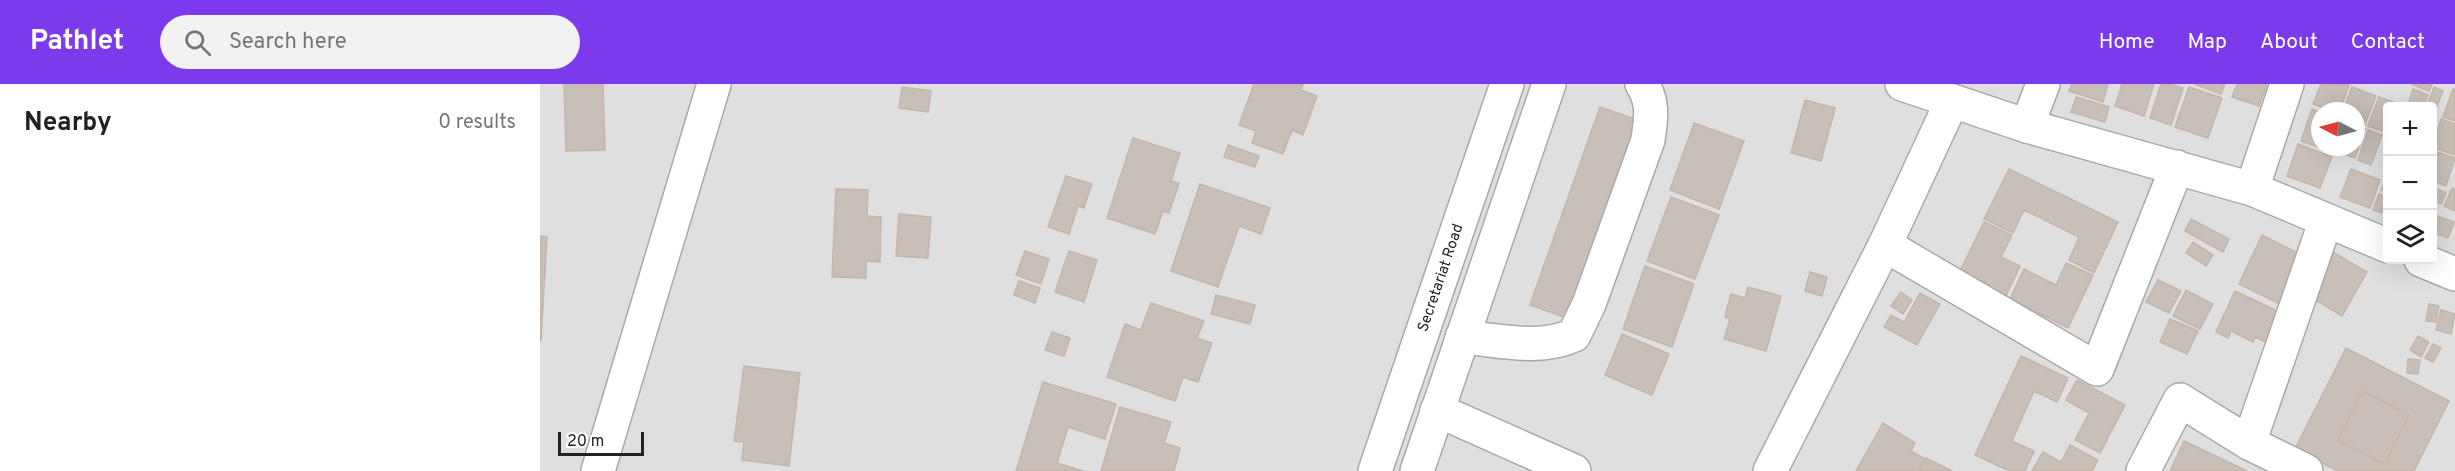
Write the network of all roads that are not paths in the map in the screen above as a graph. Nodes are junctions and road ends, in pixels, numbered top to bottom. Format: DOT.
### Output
graph roads {
  1 [pos="714,84"];
  2 [pos="1507,84"];
  3 [pos="1549,84"];
  4 [pos="1642,84"];
  5 [pos="1902,84"];
  6 [pos="2043,84"];
  7 [pos="2287,84"];
  8 [pos="1952,101"];
  9 [pos="2027,126"];
  10 [pos="2177,167"];
  11 [pos="2253,189"];
  12 [pos="2326,220"];
  13 [pos="2383,244"];
  14 [pos="1885,245"];
  15 [pos="2431,264"];
  16 [pos="2455,274"];
  17 [pos="1462,337"];
  18 [pos="1437,410"];
  19 [pos="2249,443"];
  20 [pos="598,471"];
  21 [pos="1374,471"];
  22 [pos="1417,471"];
  23 [pos="1574,471"];
  24 [pos="1770,471"];
  25 [pos="2144,471"];
  26 [pos="2306,471"];
  1 -- 20 [label="street"];
  2 -- 21 [label="street, Secretariat Road"];
  3 -- 17 [label="street"];
  4 -- 17 [label="street"];
  5 -- 8 [label="street"];
  6 -- 9 [label="street"];
  7 -- 11 [label="street"];
  8 -- 9 [label="street"];
  8 -- 14 [label="street"];
  9 -- 10 [label="street"];
  10 -- 11 [label="street"];
  10 -- 14 [label="street"];
  11 -- 12 [label="street"];
  12 -- 13 [label="street"];
  12 -- 19 [label="street"];
  14 -- 24 [label="street"];
  15 -- 16 [label="street"];
  17 -- 18 [label="street"];
  18 -- 22 [label="street"];
  18 -- 23 [label="street"];
  19 -- 25 [label="street"];
  19 -- 26 [label="street"];
}
